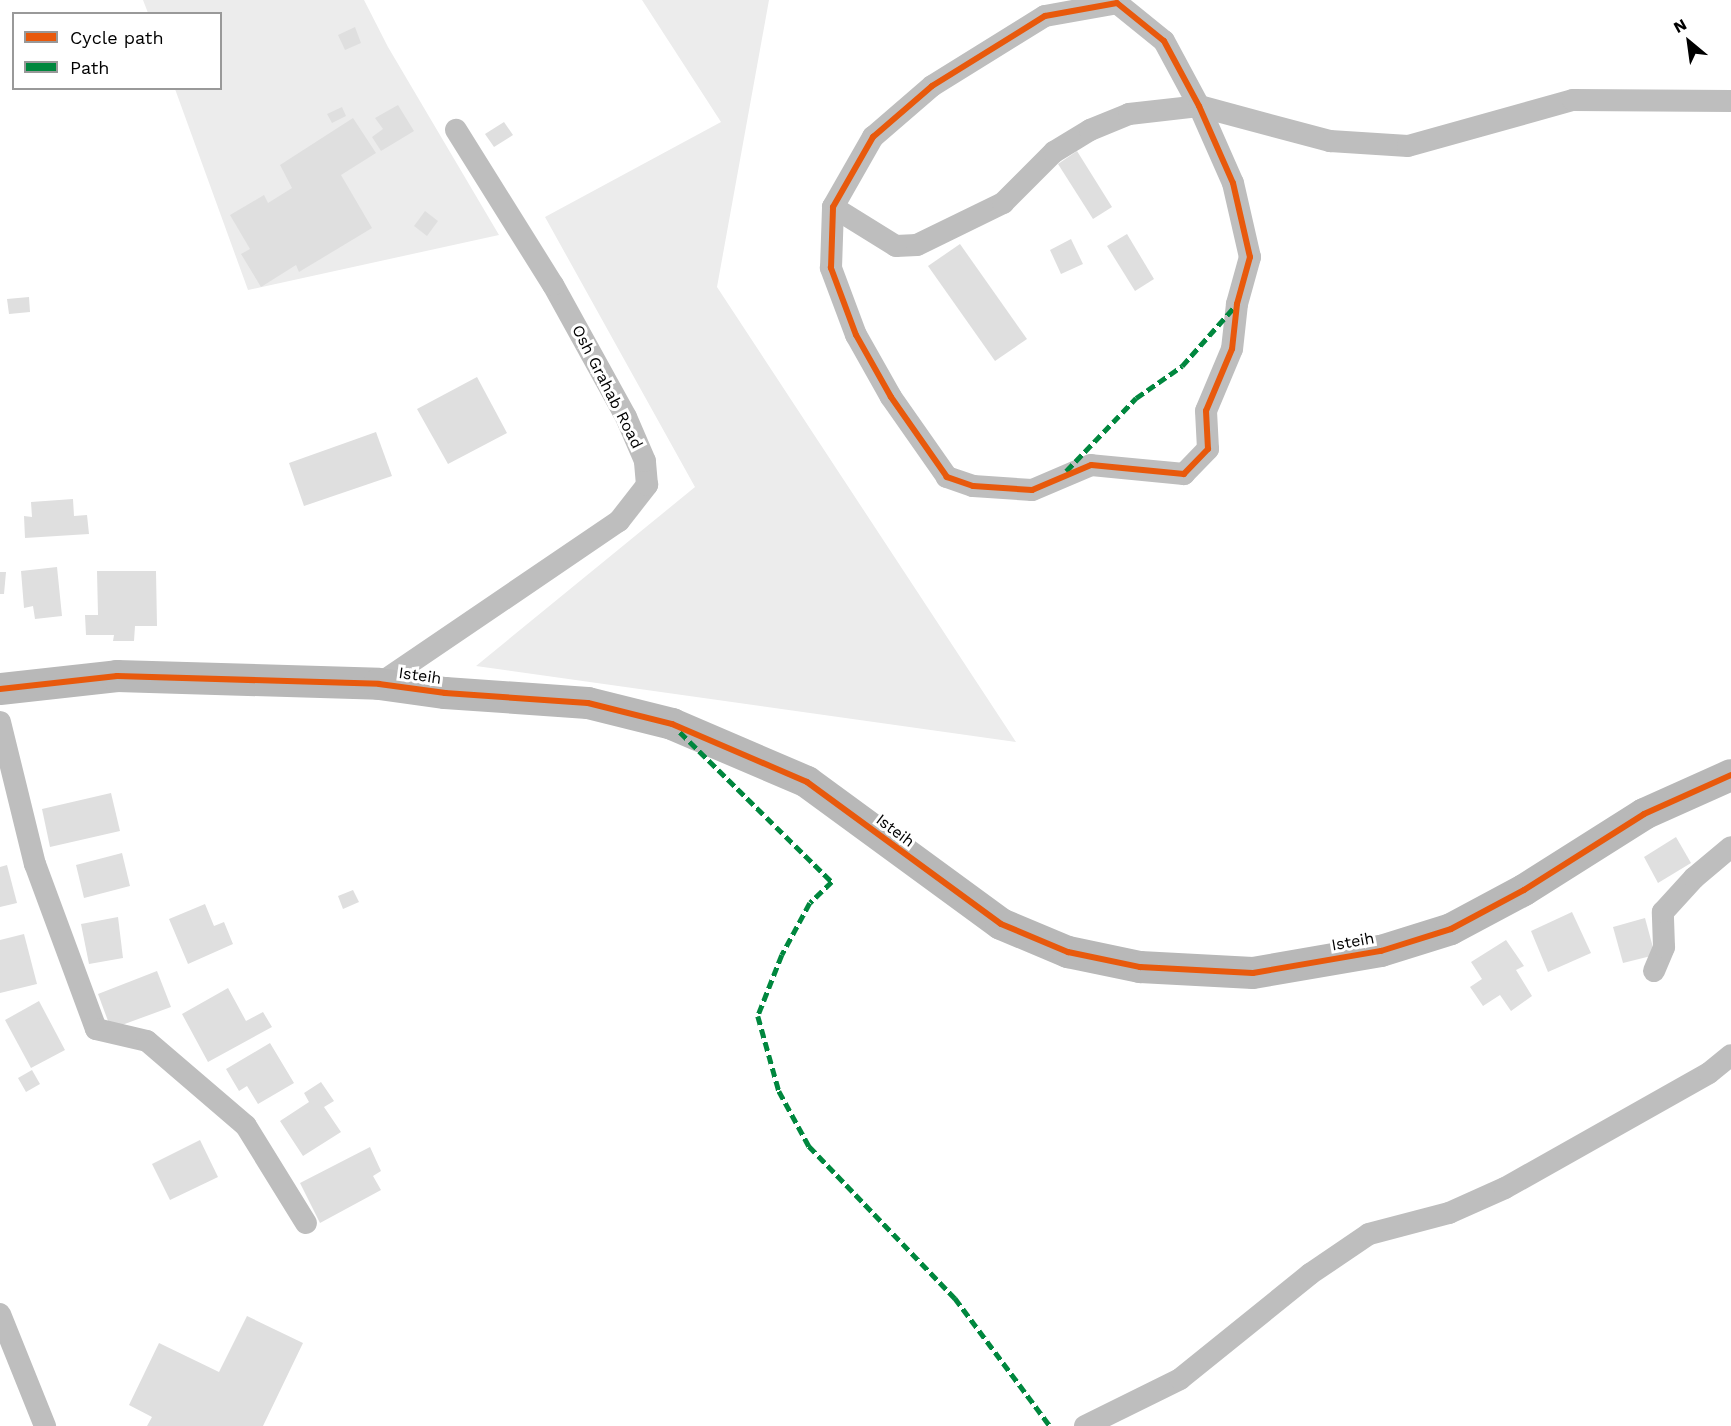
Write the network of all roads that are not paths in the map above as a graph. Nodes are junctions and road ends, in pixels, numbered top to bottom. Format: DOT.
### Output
graph roads {
  1 [pos="1731,101"];
  2 [pos="1199,106"];
  3 [pos="456,130"];
  4 [pos="833,207"];
  5 [pos="379,684"];
  6 [pos="0,690"];
  7 [pos="0,722"];
  8 [pos="1731,775"];
  9 [pos="1731,847"];
  10 [pos="1654,971"];
  11 [pos="1731,1055"];
  12 [pos="306,1223"];
  13 [pos="0,1314"];
  14 [pos="45,1426"];
  15 [pos="1085,1426"];
  1 -- 2 [label="street"];
  2 -- 4 [label="street"];
  2 -- 4 [label="street"];
  2 -- 4 [label="street"];
  3 -- 5 [label="street, Osh Grahab Road"];
  5 -- 6 [label="street, Isteih"];
  5 -- 8 [label="street, Isteih"];
  7 -- 12 [label="street"];
  9 -- 10 [label="street"];
  11 -- 15 [label="street"];
  13 -- 14 [label="street"];
}
